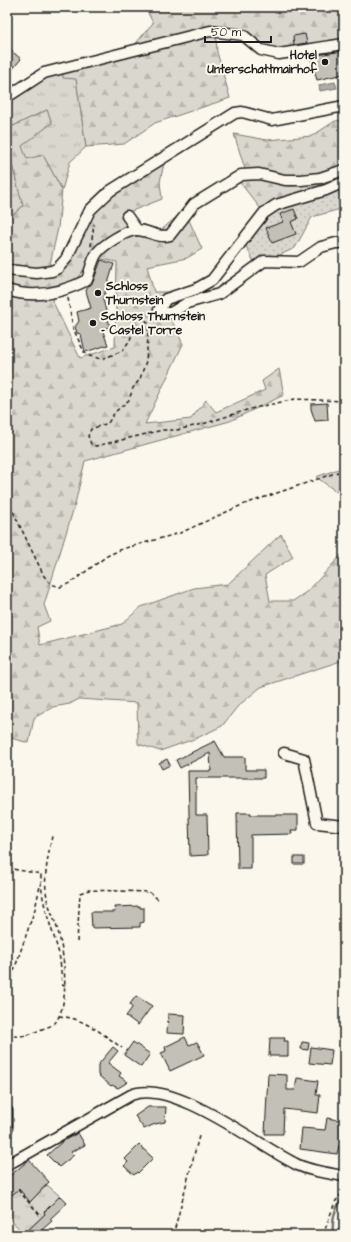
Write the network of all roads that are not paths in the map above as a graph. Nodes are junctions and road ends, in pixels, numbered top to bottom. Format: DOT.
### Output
graph roads {
  1 [pos="344,44"];
  2 [pos="7,97"];
  3 [pos="344,106"];
  4 [pos="344,170"];
  5 [pos="344,182"];
  6 [pos="127,216"];
  7 [pos="137,230"];
  8 [pos="344,243"];
  9 [pos="7,270"];
  10 [pos="7,290"];
  11 [pos="284,753"];
  12 [pos="344,826"];
  13 [pos="7,1111"];
  14 [pos="7,1128"];
  15 [pos="7,1165"];
  16 [pos="344,1176"];
  1 -- 2 [label="street"];
  3 -- 9 [label="street"];
  4 -- 7 [label="street"];
  5 -- 8 [label="street"];
  6 -- 7 [label="street"];
  7 -- 10 [label="street"];
  11 -- 12 [label="street"];
  13 -- 14 [label="street"];
  15 -- 16 [label="street"];
}
